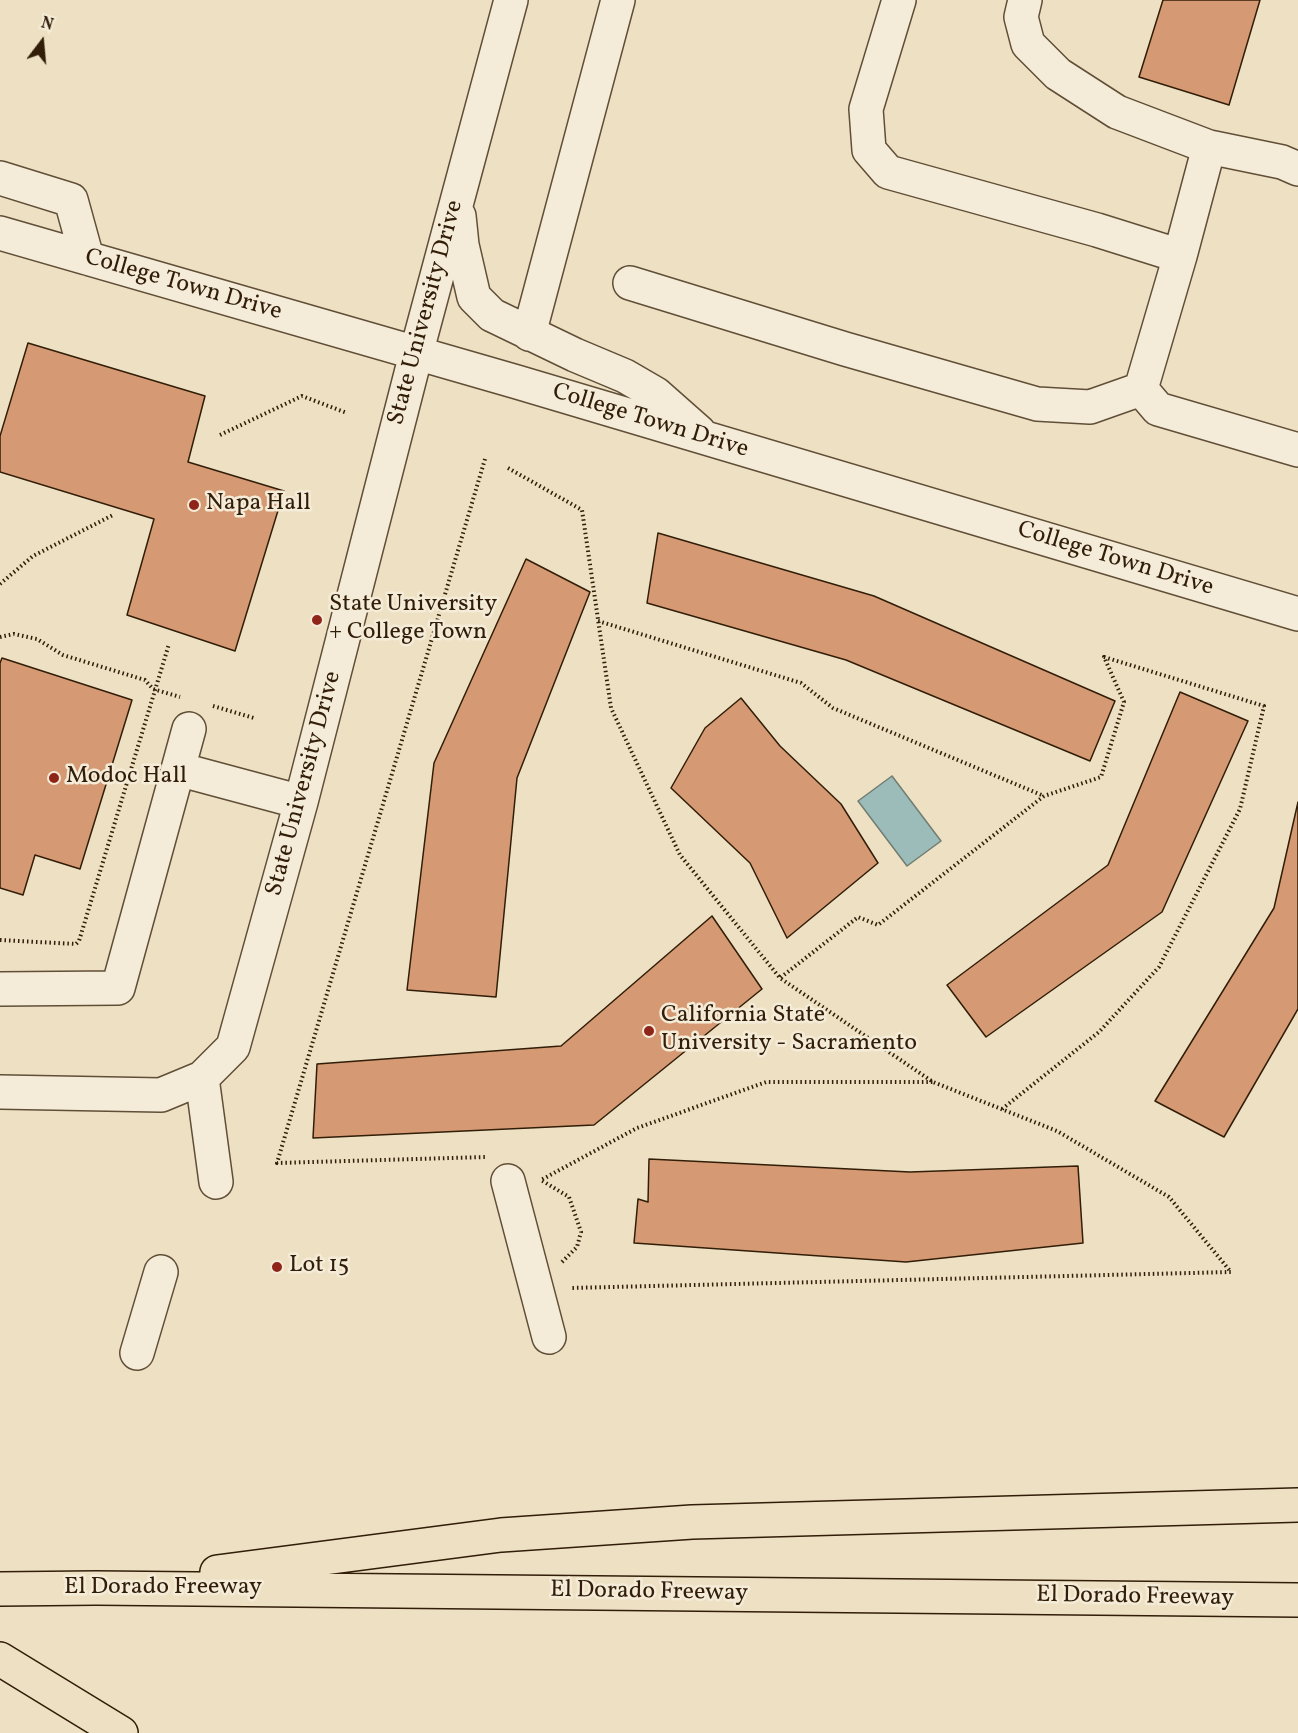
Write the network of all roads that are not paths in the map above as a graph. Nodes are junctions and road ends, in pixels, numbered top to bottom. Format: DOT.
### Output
graph roads {
  1 [pos="511,0"];
  2 [pos="618,0"];
  3 [pos="899,0"];
  4 [pos="1025,0"];
  5 [pos="1209,147"];
  6 [pos="1298,169"];
  7 [pos="0,178"];
  8 [pos="457,200"];
  9 [pos="1,238"];
  10 [pos="1180,256"];
  11 [pos="87,258"];
  12 [pos="630,283"];
  13 [pos="529,334"];
  14 [pos="416,354"];
  15 [pos="1141,389"];
  16 [pos="707,439"];
  17 [pos="1298,450"];
  18 [pos="1298,614"];
  19 [pos="195,711"];
  20 [pos="178,769"];
  21 [pos="301,802"];
  22 [pos="0,989"];
  23 [pos="202,1078"];
  24 [pos="0,1092"];
  25 [pos="510,1171"];
  26 [pos="216,1182"];
  27 [pos="161,1272"];
  28 [pos="549,1337"];
  29 [pos="137,1353"];
  30 [pos="1298,1505"];
  31 [pos="96,1588"];
  32 [pos="0,1589"];
  33 [pos="1298,1600"];
  34 [pos="0,1659"];
  35 [pos="121,1733"];
  1 -- 8 [label="street, State University Drive"];
  2 -- 13 [label="street"];
  3 -- 10 [label="street"];
  4 -- 5 [label="street"];
  5 -- 6 [label="street"];
  5 -- 10 [label="street"];
  7 -- 11 [label="street"];
  8 -- 13 [label="street"];
  8 -- 14 [label="street, State University Drive"];
  9 -- 11 [label="street, College Town Drive"];
  10 -- 15 [label="street"];
  11 -- 14 [label="street, College Town Drive"];
  12 -- 15 [label="street"];
  13 -- 16 [label="street"];
  14 -- 16 [label="street, College Town Drive"];
  14 -- 21 [label="street, State University Drive"];
  15 -- 17 [label="street"];
  16 -- 18 [label="street, College Town Drive"];
  19 -- 20 [label="street"];
  20 -- 21 [label="street"];
  20 -- 22 [label="street"];
  21 -- 23 [label="street, State University Drive"];
  23 -- 24 [label="street, State University Drive"];
  23 -- 26 [label="street"];
  25 -- 28 [label="street"];
  27 -- 29 [label="street"];
  30 -- 31 [label="main road"];
  31 -- 32 [label="main road, El Dorado Freeway"];
  31 -- 33 [label="main road, El Dorado Freeway"];
  34 -- 35 [label="main road"];
}
